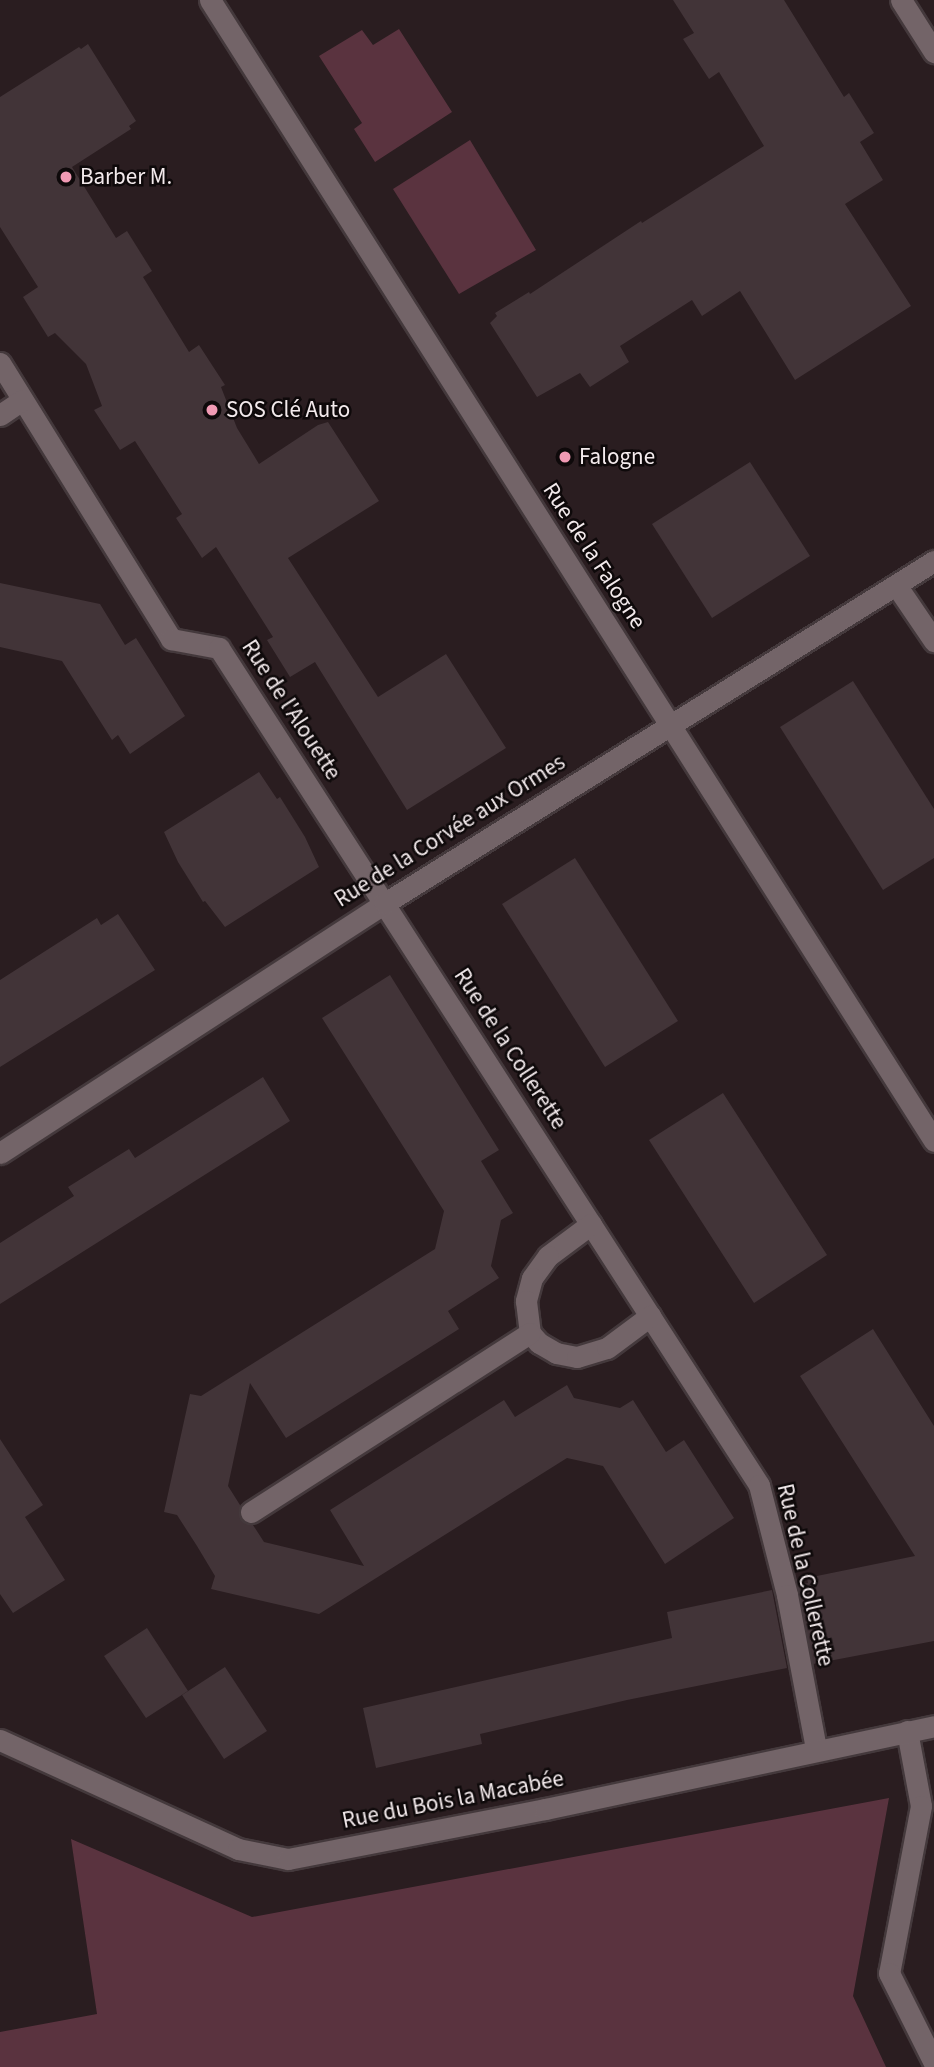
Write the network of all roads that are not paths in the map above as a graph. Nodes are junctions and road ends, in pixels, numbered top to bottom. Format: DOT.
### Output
graph roads {
  1 [pos="210,0"];
  2 [pos="901,0"];
  3 [pos="934,52"];
  4 [pos="0,363"];
  5 [pos="22,400"];
  6 [pos="0,415"];
  7 [pos="934,561"];
  8 [pos="897,585"];
  9 [pos="934,641"];
  10 [pos="670,727"];
  11 [pos="385,903"];
  12 [pos="934,1141"];
  13 [pos="0,1153"];
  14 [pos="591,1224"];
  15 [pos="650,1316"];
  16 [pos="530,1333"];
  17 [pos="251,1512"];
  18 [pos="934,1726"];
  19 [pos="907,1731"];
  20 [pos="0,1740"];
  21 [pos="816,1749"];
  22 [pos="934,2063"];
  1 -- 10 [label="street, Rue de la Falogne"];
  2 -- 3 [label="street"];
  4 -- 5 [label="street, Rue de l'Alouette"];
  5 -- 6 [label="street"];
  5 -- 11 [label="street, Rue de l'Alouette"];
  7 -- 8 [label="street, Rue de la Corvée aux Ormes"];
  8 -- 9 [label="street"];
  8 -- 10 [label="street, Rue de la Corvée aux Ormes"];
  10 -- 11 [label="street, Rue de la Corvée aux Ormes"];
  10 -- 12 [label="street, Rue de la Falogne"];
  11 -- 13 [label="street, Rue de la Corvée aux Ormes"];
  11 -- 14 [label="street, Rue de la Collerette"];
  14 -- 15 [label="street, Rue de la Collerette"];
  14 -- 16 [label="street"];
  15 -- 16 [label="street"];
  15 -- 21 [label="street, Rue de la Collerette"];
  16 -- 17 [label="street"];
  18 -- 19 [label="street, Rue du Bois la Macabée"];
  19 -- 21 [label="street, Rue du Bois la Macabée"];
  19 -- 22 [label="street"];
  20 -- 21 [label="street, Rue du Bois la Macabée"];
}
